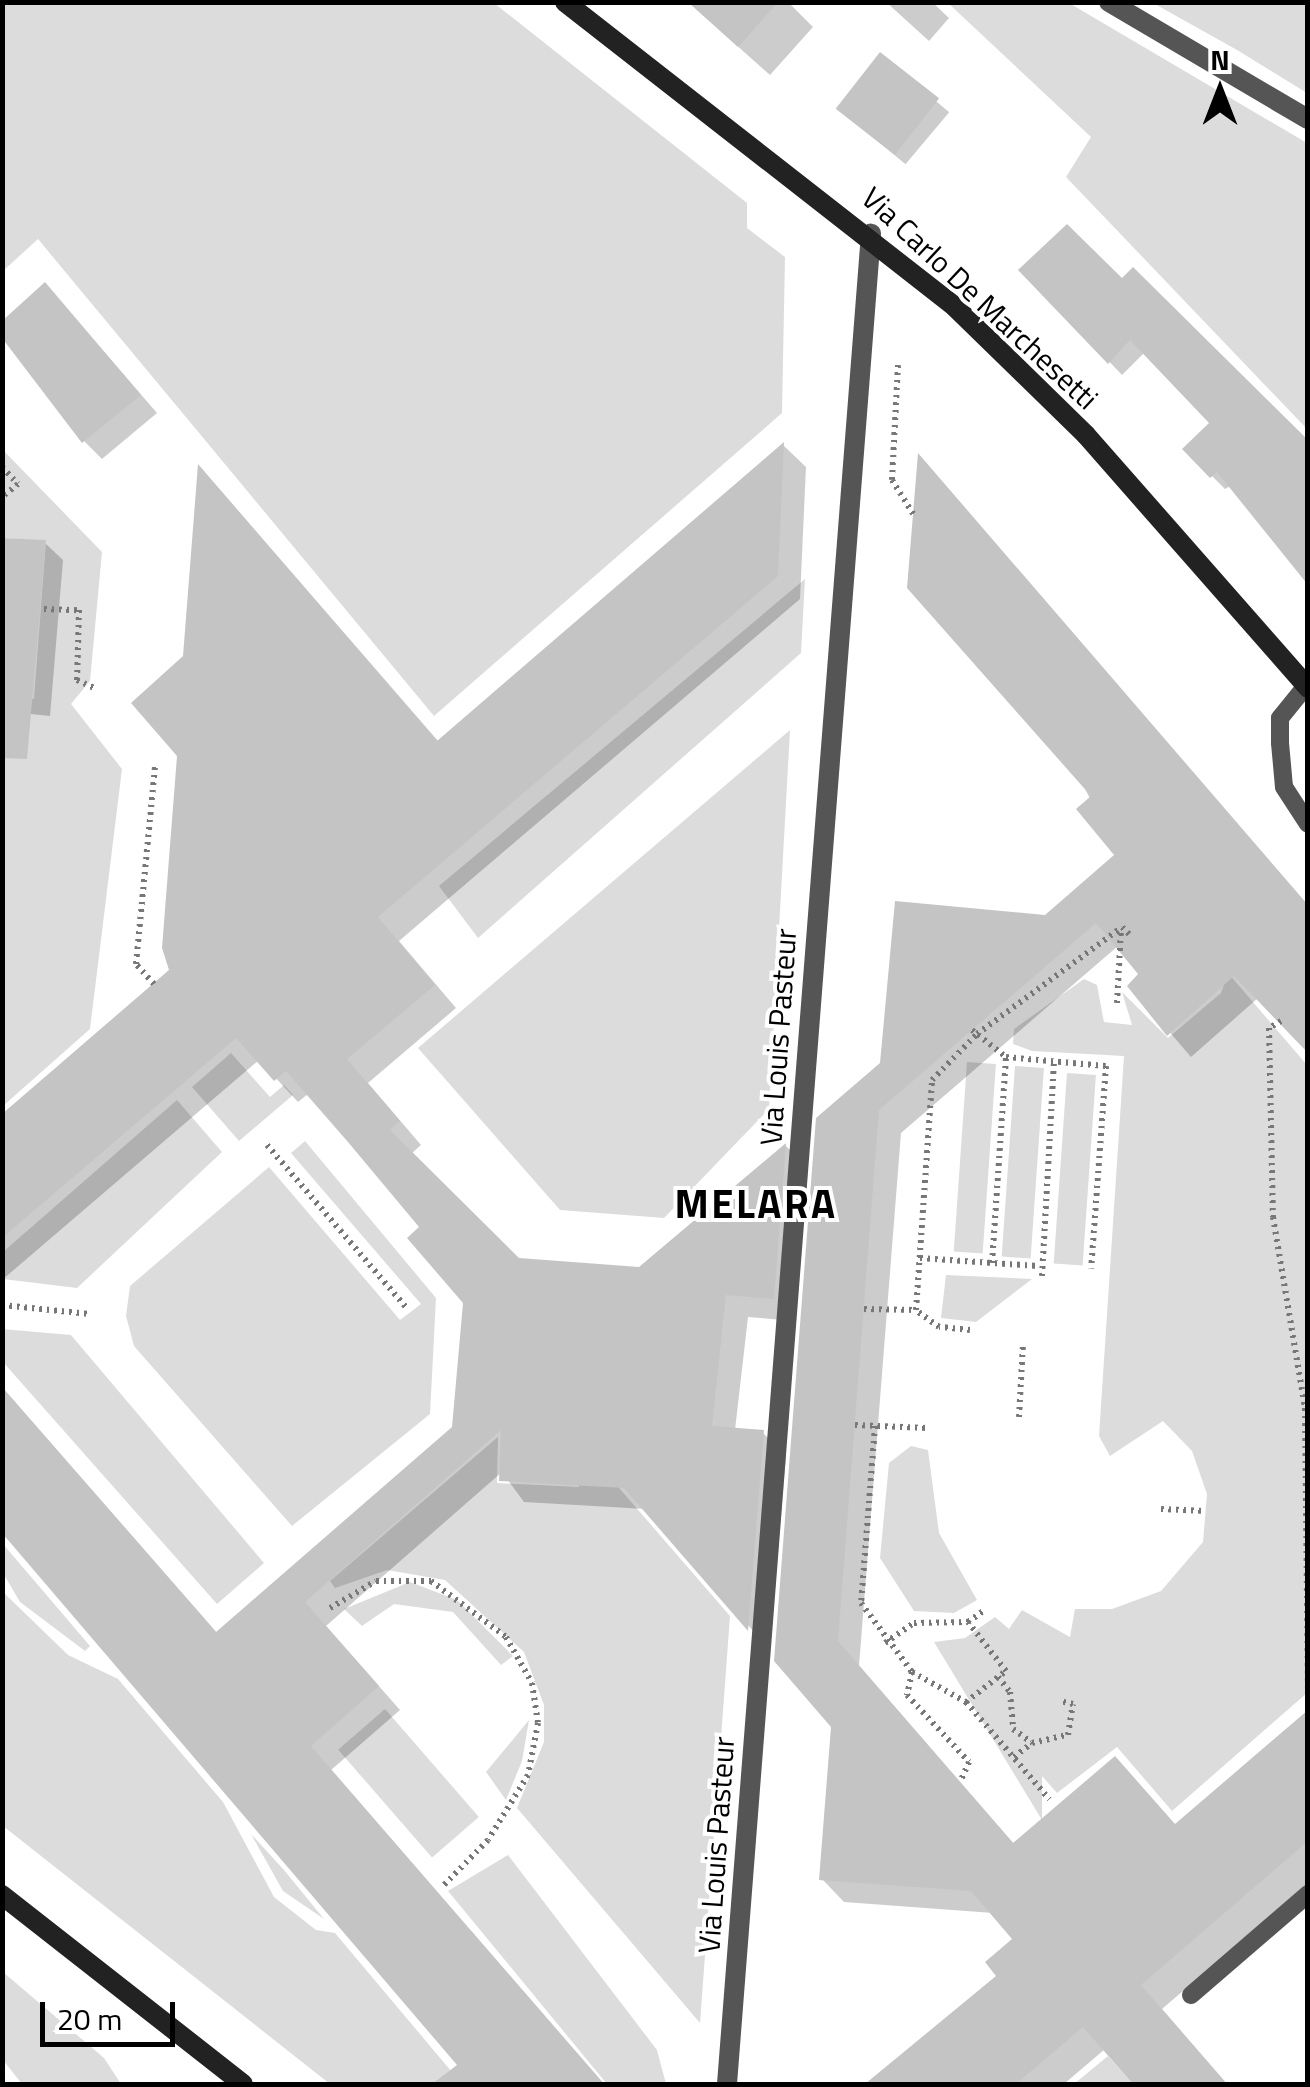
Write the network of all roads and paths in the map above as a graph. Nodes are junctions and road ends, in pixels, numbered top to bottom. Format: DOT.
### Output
graph roads {
  1 [pos="565,2"];
  2 [pos="1109,2"];
  3 [pos="1308,119"];
  4 [pos="871,234"];
  5 [pos="898,364"];
  6 [pos="2,467"];
  7 [pos="2,496"];
  8 [pos="913,514"];
  9 [pos="44,610"];
  10 [pos="1307,687"];
  11 [pos="94,688"];
  12 [pos="155,766"];
  13 [pos="1308,824"];
  14 [pos="1122,928"];
  15 [pos="1129,934"];
  16 [pos="154,984"];
  17 [pos="1117,1003"];
  18 [pos="1281,1021"];
  19 [pos="974,1032"];
  20 [pos="1006,1057"];
  21 [pos="1054,1062"];
  22 [pos="267,1144"];
  23 [pos="920,1258"];
  24 [pos="992,1263"];
  25 [pos="1038,1266"];
  26 [pos="1091,1268"];
  27 [pos="1042,1276"];
  28 [pos="2,1305"];
  29 [pos="406,1307"];
  30 [pos="864,1309"];
  31 [pos="916,1310"];
  32 [pos="90,1314"];
  33 [pos="970,1330"];
  34 [pos="1023,1344"];
  35 [pos="1020,1417"];
  36 [pos="854,1425"];
  37 [pos="875,1426"];
  38 [pos="927,1428"];
  39 [pos="1161,1508"];
  40 [pos="1206,1511"];
  41 [pos="330,1608"];
  42 [pos="986,1609"];
  43 [pos="968,1622"];
  44 [pos="885,1644"];
  45 [pos="912,1672"];
  46 [pos="998,1677"];
  47 [pos="1308,1692"];
  48 [pos="1060,1701"];
  49 [pos="966,1702"];
  50 [pos="1032,1743"];
  51 [pos="1014,1757"];
  52 [pos="960,1782"];
  53 [pos="1049,1799"];
  54 [pos="444,1884"];
  55 [pos="1308,1894"];
  56 [pos="2,1896"];
  57 [pos="1191,1995"];
  58 [pos="243,2084"];
  59 [pos="727,2084"];
  1 -- 4 [label="main road, Via Carlo De Marchesetti"];
  2 -- 3 [label="street"];
  4 -- 10 [label="main road, Via Carlo De Marchesetti"];
  4 -- 59 [label="street, Via Louis Pasteur"];
  5 -- 8 [label="path"];
  6 -- 7 [label="path"];
  9 -- 11 [label="path"];
  10 -- 13 [label="lane"];
  12 -- 16 [label="path"];
  14 -- 15 [label="path"];
  14 -- 17 [label="path"];
  14 -- 19 [label="path"];
  18 -- 47 [label="path"];
  19 -- 20 [label="path"];
  19 -- 23 [label="path"];
  20 -- 21 [label="path"];
  20 -- 24 [label="path"];
  21 -- 25 [label="path"];
  21 -- 26 [label="path"];
  22 -- 29 [label="path"];
  23 -- 24 [label="path"];
  23 -- 31 [label="path"];
  24 -- 25 [label="path"];
  25 -- 27 [label="path"];
  28 -- 32 [label="path"];
  30 -- 31 [label="path"];
  31 -- 33 [label="path"];
  34 -- 35 [label="path"];
  36 -- 37 [label="path"];
  37 -- 38 [label="path"];
  37 -- 44 [label="path"];
  39 -- 40 [label="path"];
  41 -- 54 [label="path"];
  42 -- 43 [label="path"];
  43 -- 44 [label="path"];
  43 -- 46 [label="path"];
  44 -- 45 [label="path"];
  45 -- 49 [label="path"];
  45 -- 52 [label="path"];
  46 -- 49 [label="path"];
  46 -- 50 [label="path"];
  48 -- 50 [label="path"];
  49 -- 51 [label="path"];
  50 -- 51 [label="path"];
  51 -- 53 [label="path"];
  55 -- 57 [label="lane"];
  56 -- 58 [label="main road"];
}
